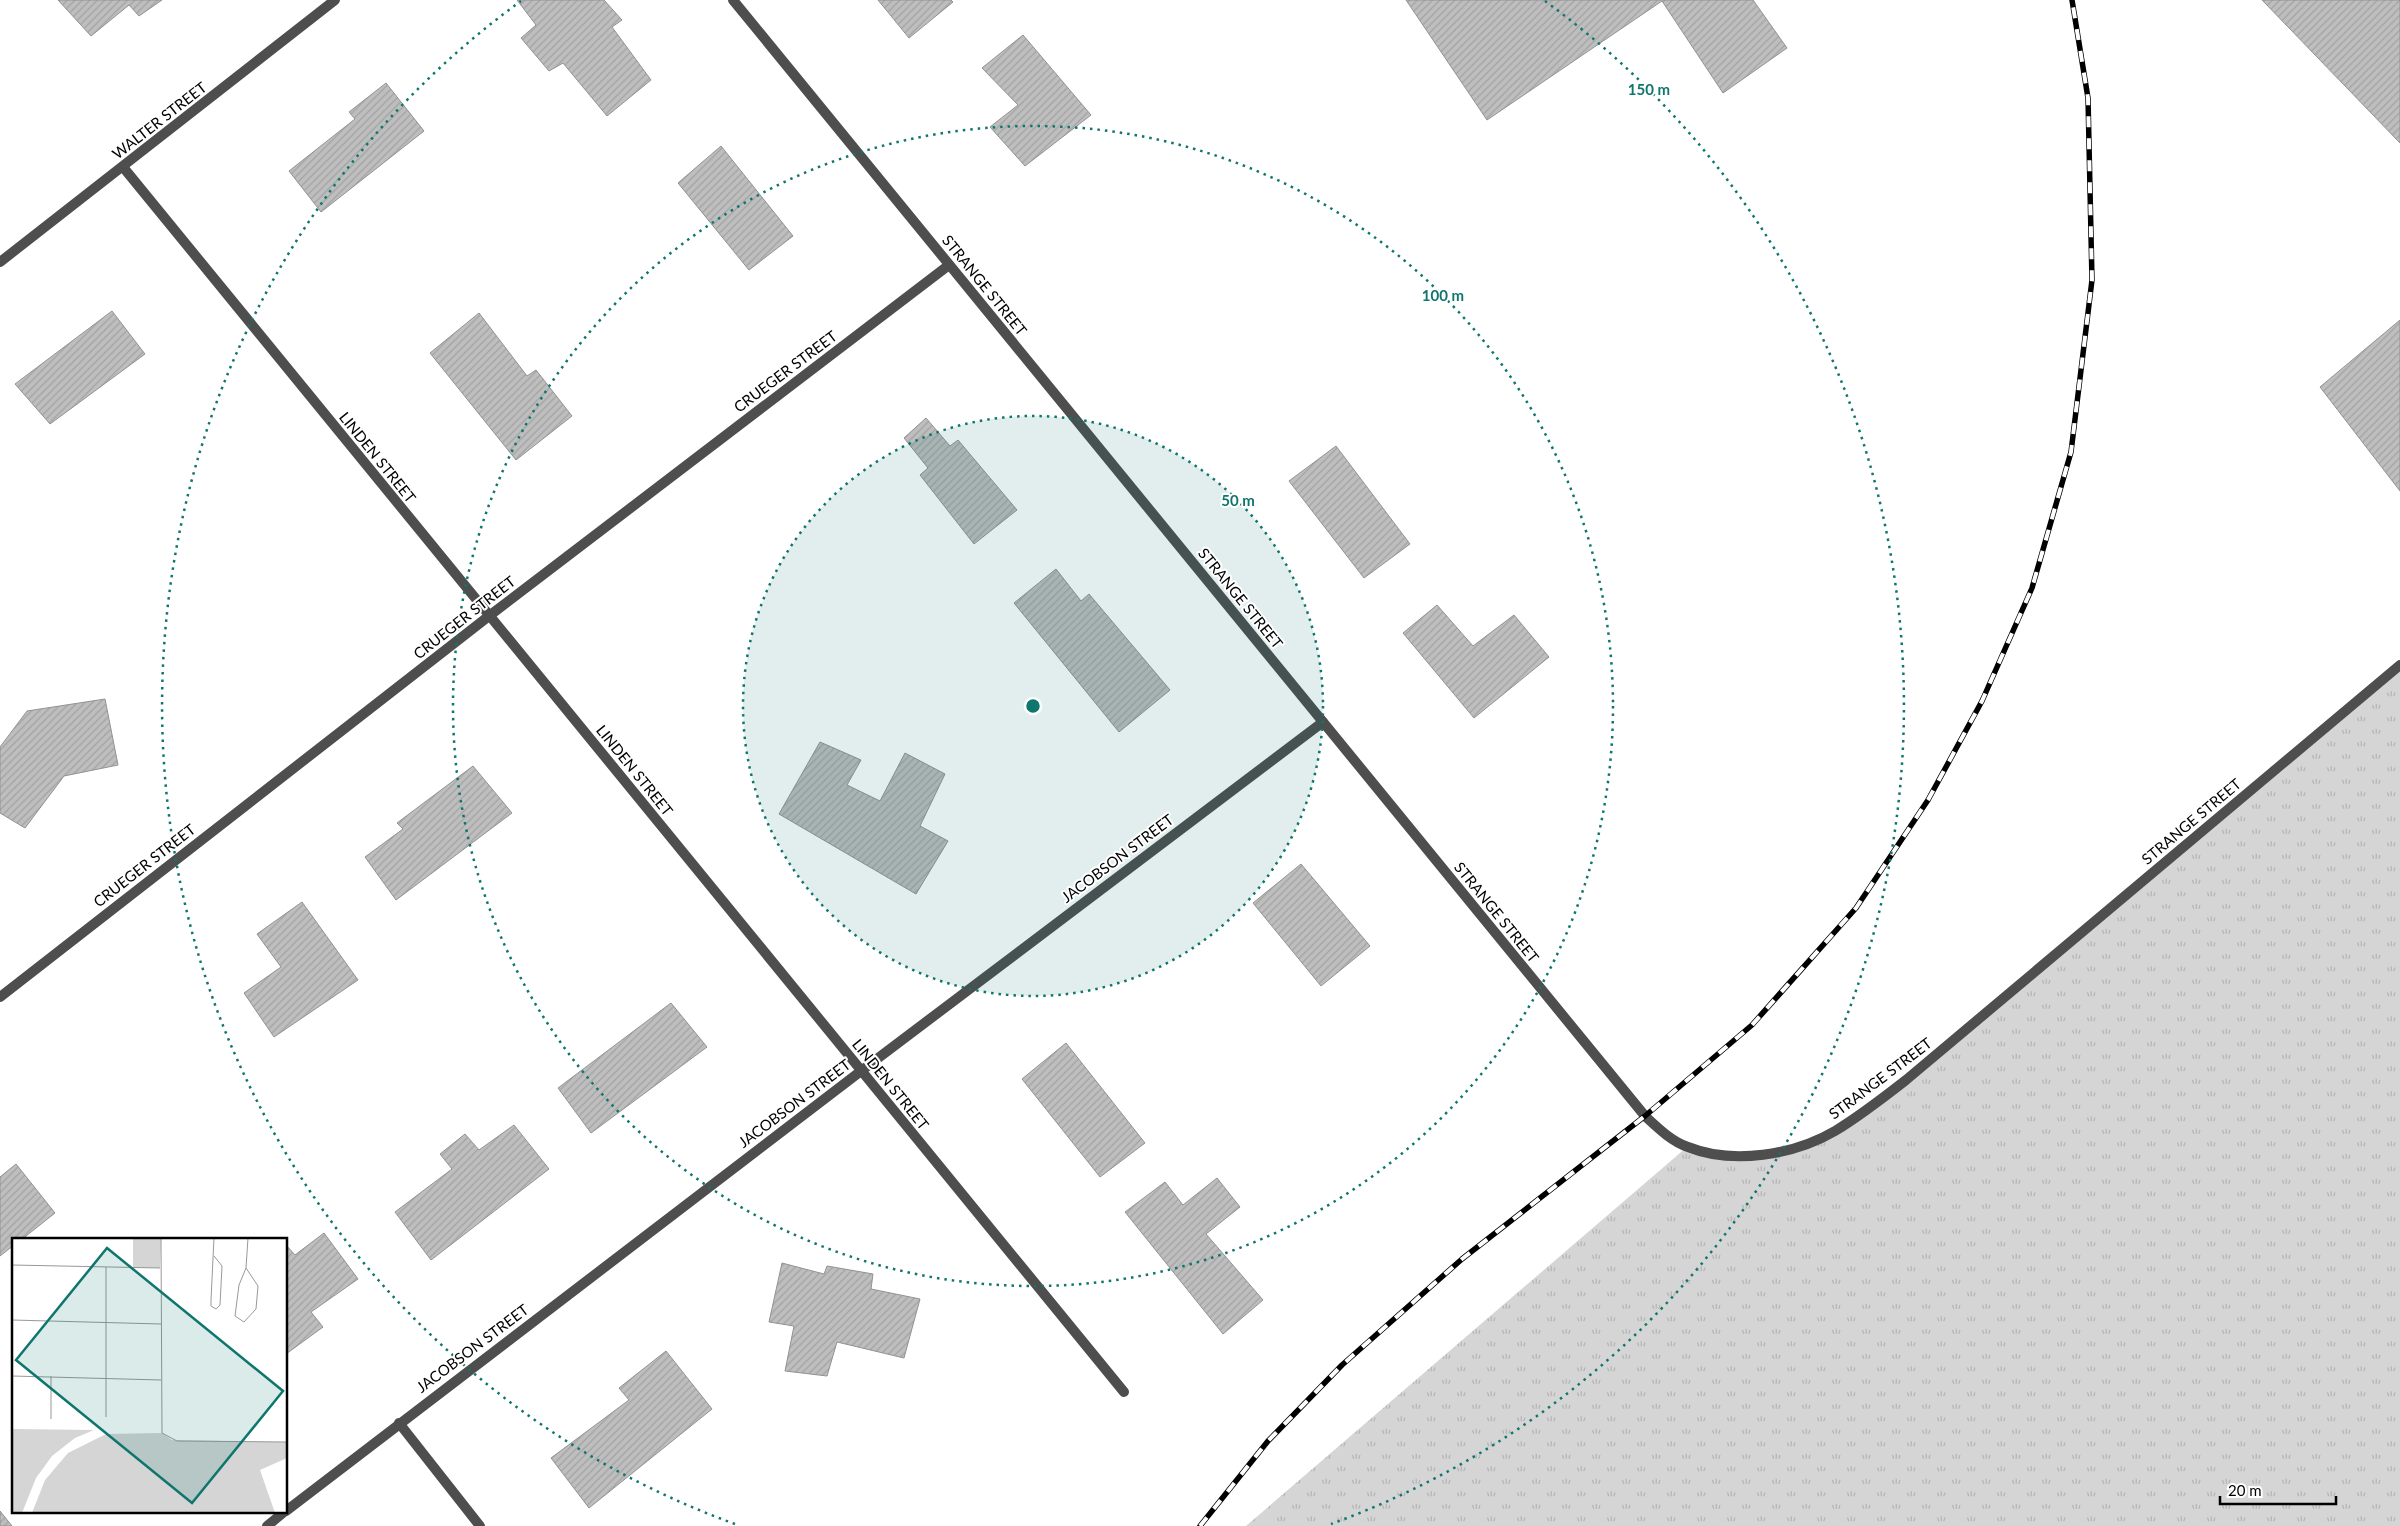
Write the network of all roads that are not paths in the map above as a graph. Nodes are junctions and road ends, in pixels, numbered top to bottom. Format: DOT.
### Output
graph roads {
  1 [pos="335,0"];
  2 [pos="732,0"];
  3 [pos="123,167"];
  4 [pos="0,262"];
  5 [pos="949,265"];
  6 [pos="489,616"];
  7 [pos="2400,665"];
  8 [pos="1322,722"];
  9 [pos="0,997"];
  10 [pos="861,1071"];
  11 [pos="1124,1392"];
  12 [pos="398,1423"];
  13 [pos="288,1509"];
  14 [pos="281,1514"];
  15 [pos="267,1526"];
  16 [pos="480,1526"];
  1 -- 3 [label="street, WALTER STREET"];
  2 -- 5 [label="street, STRANGE STREET"];
  3 -- 4 [label="street, WALTER STREET"];
  3 -- 6 [label="street, LINDEN STREET"];
  5 -- 6 [label="street, CRUEGER STREET"];
  5 -- 8 [label="street, STRANGE STREET"];
  6 -- 9 [label="street, CRUEGER STREET"];
  6 -- 10 [label="street, LINDEN STREET"];
  7 -- 8 [label="street, STRANGE STREET"];
  8 -- 10 [label="street, JACOBSON STREET"];
  10 -- 11 [label="street, LINDEN STREET"];
  10 -- 12 [label="street, JACOBSON STREET"];
  12 -- 13 [label="street, JACOBSON STREET"];
  12 -- 16 [label="street"];
  14 -- 15 [label="street, JACOBSON STREET"];
}
